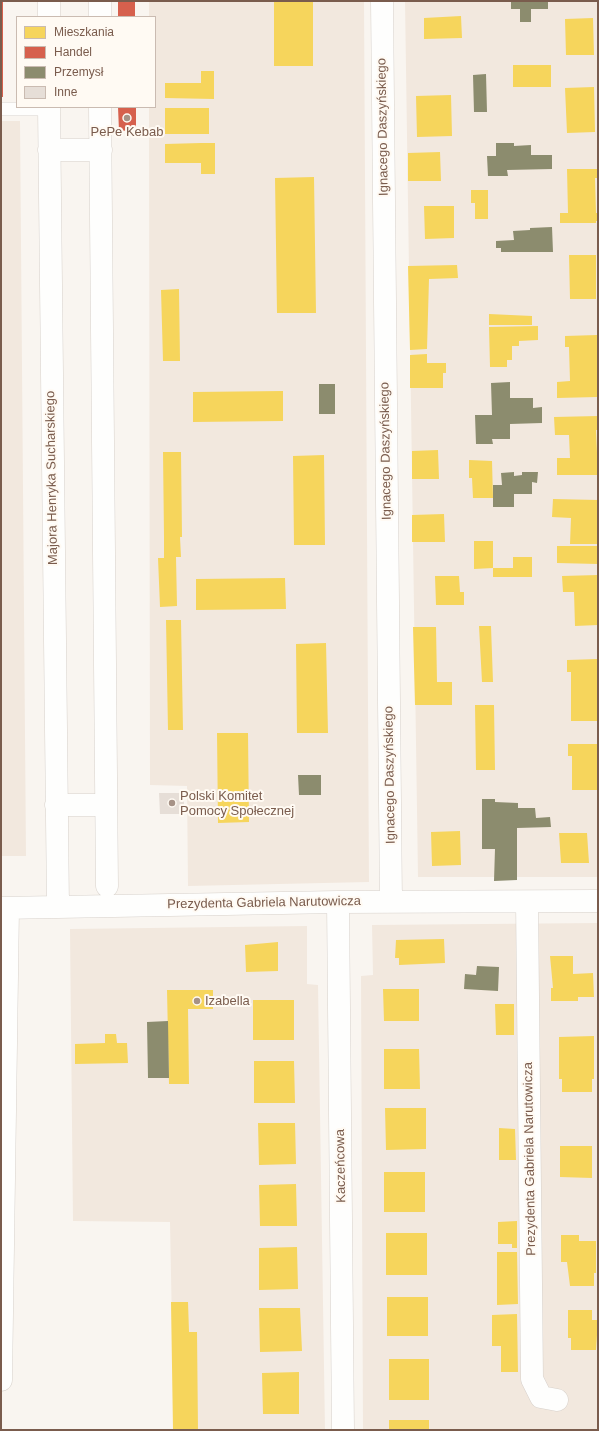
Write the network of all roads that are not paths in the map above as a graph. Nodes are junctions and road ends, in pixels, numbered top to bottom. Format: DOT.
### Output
graph roads {
  1 [pos="49,1"];
  2 [pos="100,1"];
  3 [pos="382,1"];
  4 [pos="49,16"];
  5 [pos="100,16"];
  6 [pos="49,108"];
  7 [pos="100,108"];
  8 [pos="1,109"];
  9 [pos="49,150"];
  10 [pos="100,150"];
  11 [pos="56,805"];
  12 [pos="106,805"];
  13 [pos="107,886"];
  14 [pos="598,901"];
  15 [pos="338,902"];
  16 [pos="391,902"];
  17 [pos="527,902"];
  18 [pos="4,908"];
  19 [pos="58,908"];
  20 [pos="1,1380"];
  21 [pos="557,1400"];
  22 [pos="343,1430"];
  1 -- 4 [label="street"];
  2 -- 5 [label="street"];
  3 -- 16 [label="street, Ignacego Daszyńskiego"];
  6 -- 8 [label="lane"];
  6 -- 9 [label="street, Majora Henryka Sucharskiego"];
  7 -- 10 [label="street"];
  9 -- 10 [label="street"];
  9 -- 11 [label="street, Majora Henryka Sucharskiego"];
  10 -- 12 [label="street"];
  11 -- 12 [label="street"];
  11 -- 19 [label="street, Majora Henryka Sucharskiego"];
  12 -- 13 [label="street"];
  14 -- 17 [label="street, Prezydenta Gabriela Narutowicza"];
  15 -- 16 [label="street, Prezydenta Gabriela Narutowicza"];
  15 -- 19 [label="street, Prezydenta Gabriela Narutowicza"];
  15 -- 22 [label="street, Kaczeńcowa"];
  16 -- 17 [label="street, Prezydenta Gabriela Narutowicza"];
  17 -- 21 [label="street, Prezydenta Gabriela Narutowicza"];
  18 -- 19 [label="street, Prezydenta Gabriela Narutowicza"];
  18 -- 20 [label="street"];
}
